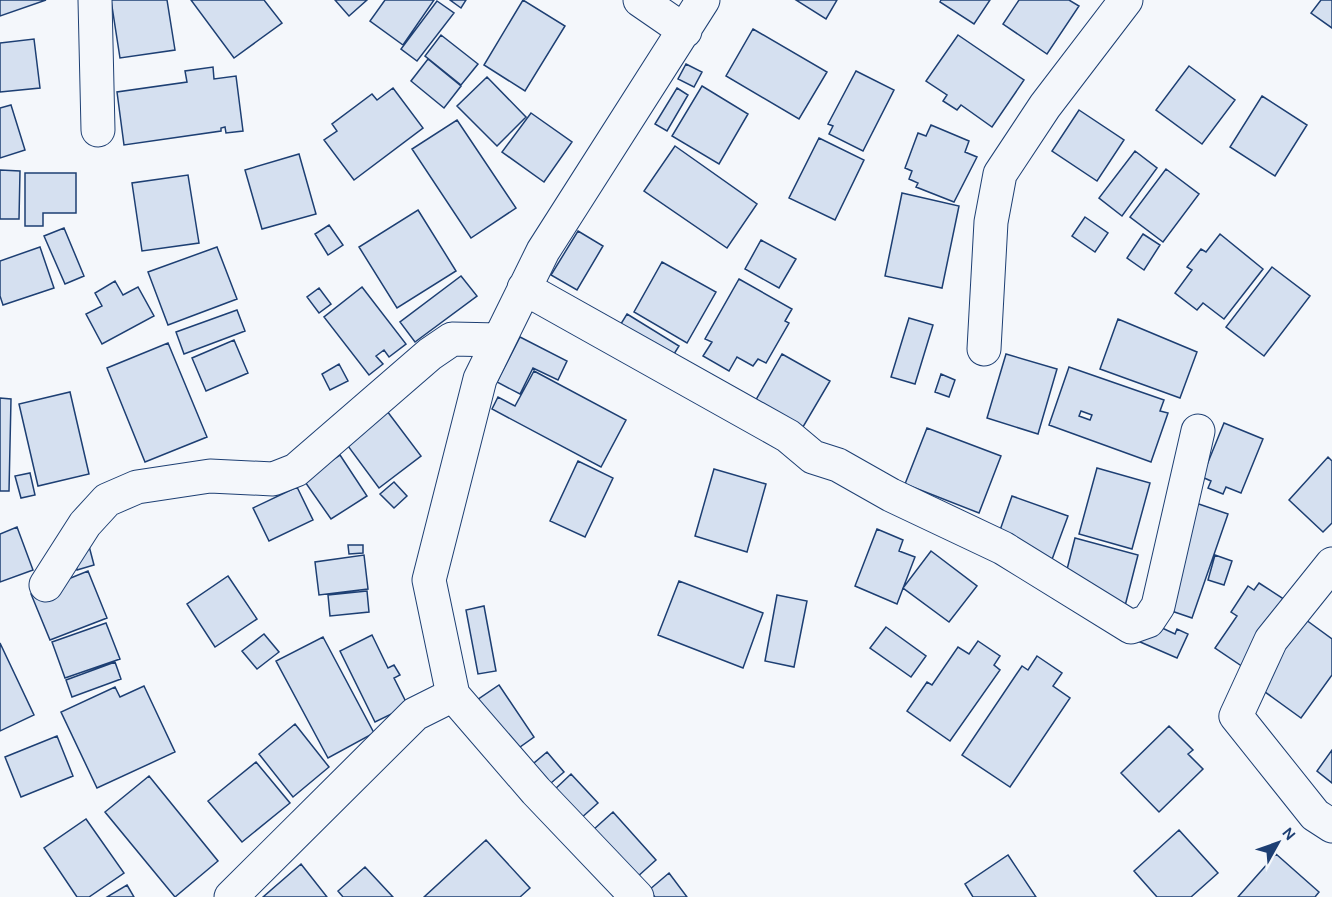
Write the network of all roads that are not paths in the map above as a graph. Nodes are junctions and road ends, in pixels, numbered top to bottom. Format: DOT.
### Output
graph roads {
  1 [pos="95,0"];
  2 [pos="640,0"];
  3 [pos="703,0"];
  4 [pos="1125,0"];
  5 [pos="685,31"];
  6 [pos="98,130"];
  7 [pos="524,288"];
  8 [pos="499,340"];
  9 [pos="984,349"];
  10 [pos="1198,432"];
  11 [pos="1332,564"];
  12 [pos="46,585"];
  13 [pos="453,695"];
  14 [pos="1332,826"];
  15 [pos="236,895"];
  16 [pos="637,897"];
  1 -- 6 [label="street"];
  2 -- 5 [label="street"];
  3 -- 5 [label="street"];
  4 -- 9 [label="street"];
  5 -- 7 [label="street"];
  7 -- 8 [label="street"];
  7 -- 10 [label="street"];
  8 -- 12 [label="street"];
  8 -- 13 [label="street"];
  11 -- 14 [label="street"];
  13 -- 15 [label="street"];
  13 -- 16 [label="street"];
}
